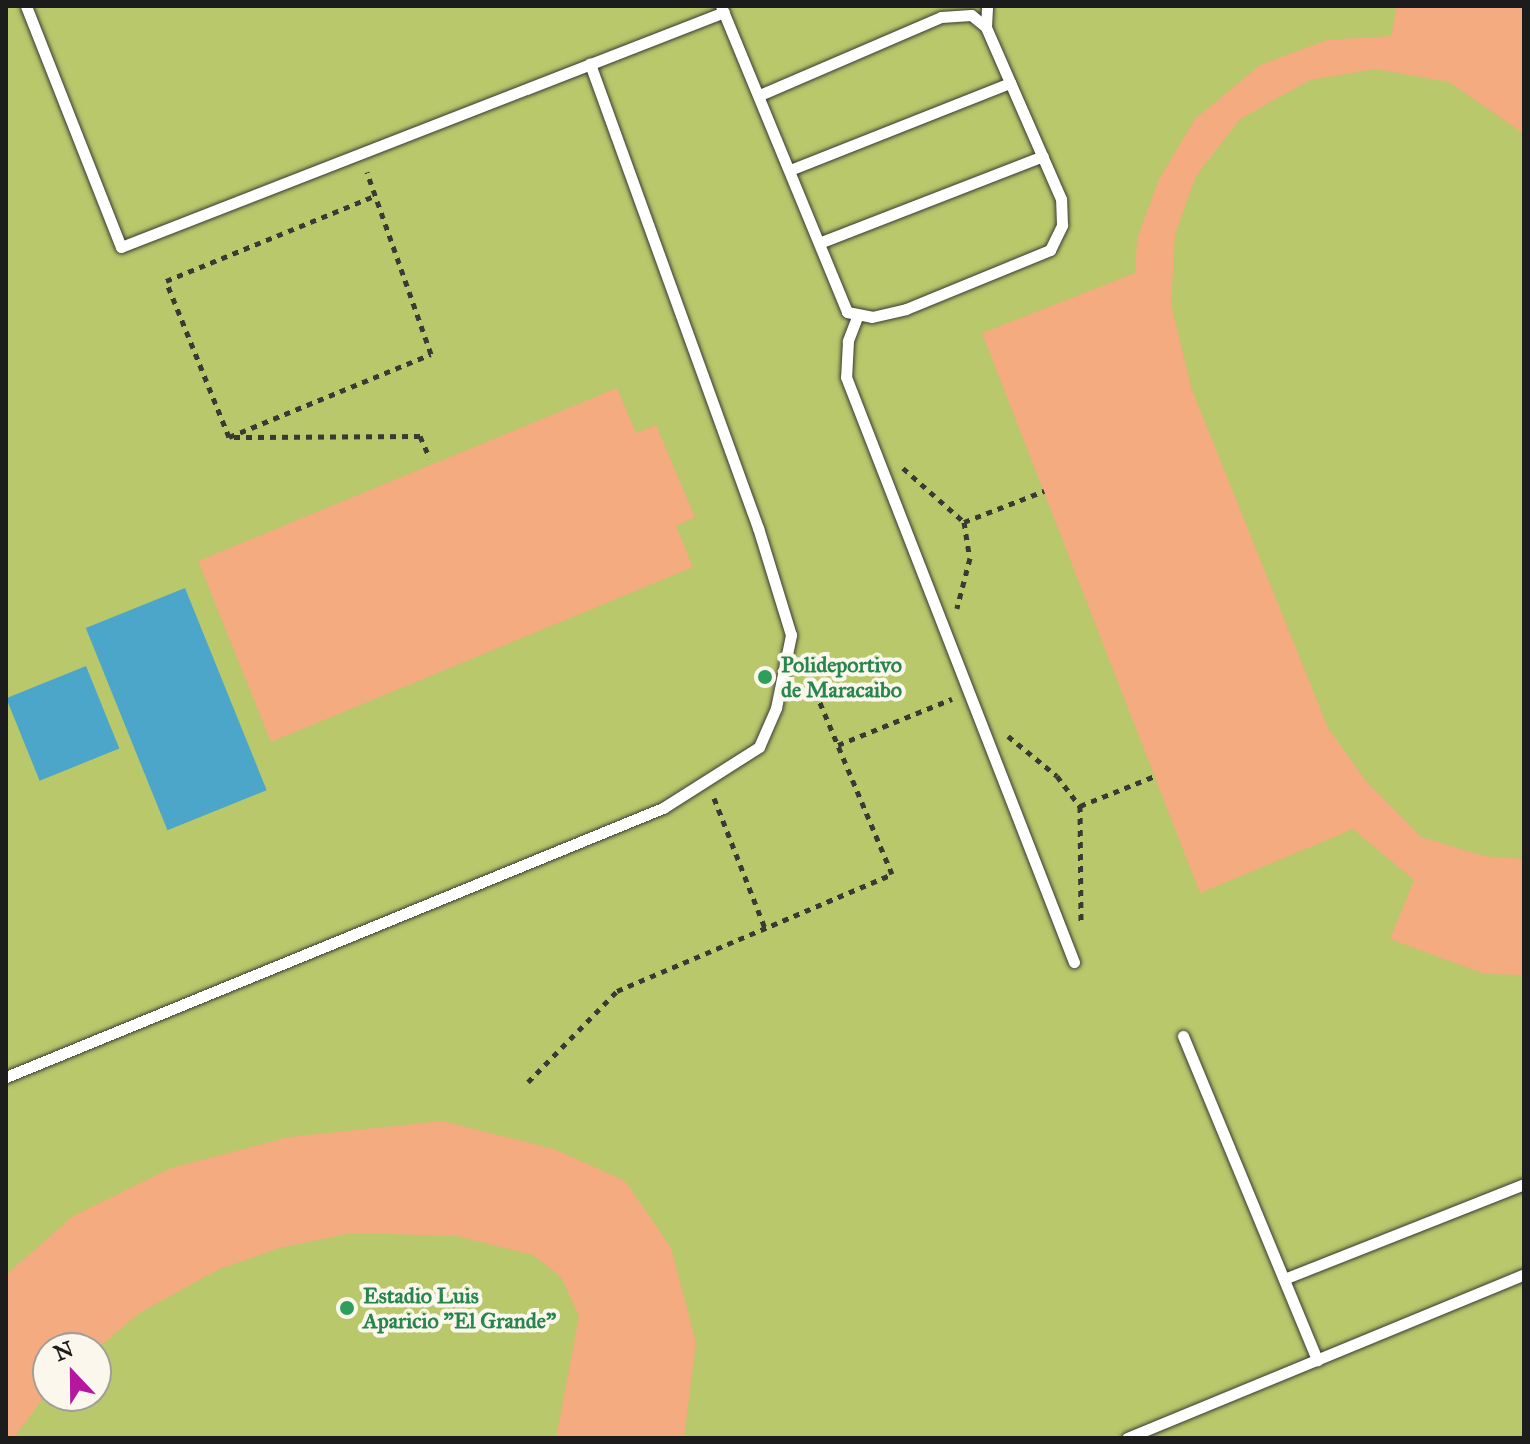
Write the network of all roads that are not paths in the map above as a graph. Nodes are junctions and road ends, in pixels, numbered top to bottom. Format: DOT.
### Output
graph roads {
  1 [pos="26,6"];
  2 [pos="987,6"];
  3 [pos="723,9"];
  4 [pos="986,27"];
  5 [pos="590,63"];
  6 [pos="1010,83"];
  7 [pos="760,95"];
  8 [pos="1043,156"];
  9 [pos="790,170"];
  10 [pos="819,243"];
  11 [pos="857,317"];
  12 [pos="1074,962"];
  13 [pos="1183,1036"];
  14 [pos="6,1077"];
  15 [pos="1524,1184"];
  16 [pos="1524,1274"];
  17 [pos="1284,1279"];
  18 [pos="1317,1360"];
  19 [pos="1127,1438"];
  1 -- 5 [label="lane"];
  2 -- 4 [label="lane"];
  3 -- 5 [label="lane"];
  3 -- 7 [label="lane"];
  4 -- 6 [label="lane"];
  4 -- 7 [label="lane"];
  5 -- 14 [label="lane"];
  6 -- 8 [label="lane"];
  6 -- 9 [label="lane"];
  7 -- 9 [label="lane"];
  8 -- 10 [label="lane"];
  8 -- 11 [label="lane"];
  9 -- 10 [label="lane"];
  10 -- 11 [label="lane"];
  11 -- 12 [label="lane"];
  13 -- 17 [label="lane"];
  15 -- 17 [label="lane"];
  16 -- 18 [label="lane"];
  17 -- 18 [label="lane"];
  18 -- 19 [label="lane"];
}
